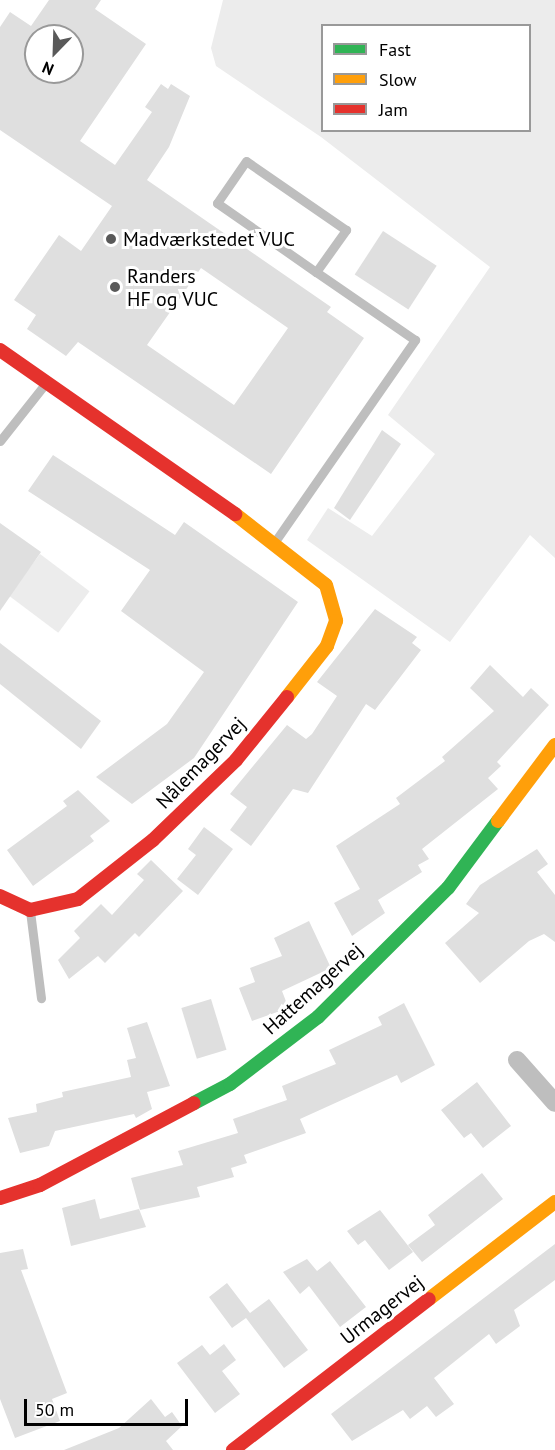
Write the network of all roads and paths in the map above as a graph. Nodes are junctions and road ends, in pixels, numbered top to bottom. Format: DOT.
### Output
graph roads {
  1 [pos="316,272"];
  2 [pos="0,350"];
  3 [pos="46,382"];
  4 [pos="0,441"];
  5 [pos="275,542"];
  6 [pos="555,745"];
  7 [pos="0,896"];
  8 [pos="30,910"];
  9 [pos="41,998"];
  10 [pos="517,1060"];
  11 [pos="555,1103"];
  12 [pos="0,1198"];
  13 [pos="555,1202"];
  14 [pos="233,1450"];
  1 -- 1 [label="lane"];
  1 -- 5 [label="lane"];
  2 -- 3 [label="street, Nålemagervej"];
  3 -- 4 [label="lane"];
  3 -- 5 [label="street, Nålemagervej"];
  5 -- 8 [label="street, Nålemagervej"];
  6 -- 12 [label="street, Hattemagervej"];
  7 -- 8 [label="street"];
  8 -- 9 [label="lane"];
  10 -- 11 [label="street"];
  13 -- 14 [label="street, Urmagervej"];
}
